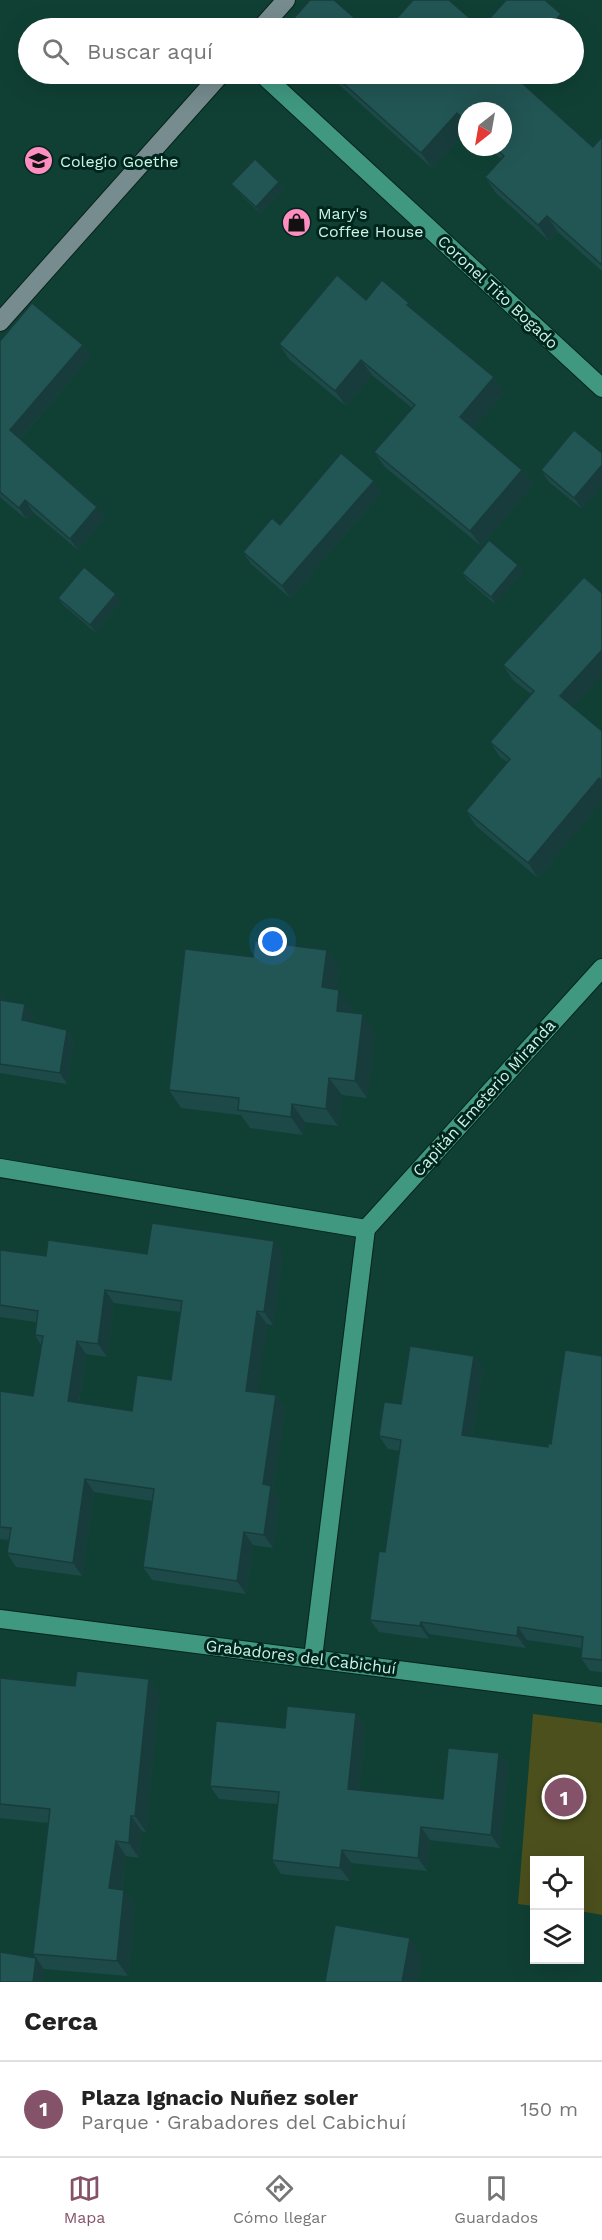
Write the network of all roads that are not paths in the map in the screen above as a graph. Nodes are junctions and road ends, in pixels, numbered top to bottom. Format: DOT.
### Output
graph roads {
  1 [pos="286,0"];
  2 [pos="270,18"];
  3 [pos="212,84"];
  4 [pos="273,84"];
  5 [pos="0,322"];
  6 [pos="602,388"];
  7 [pos="602,968"];
  8 [pos="0,1168"];
  9 [pos="366,1229"];
  10 [pos="0,1619"];
  11 [pos="313,1658"];
  12 [pos="602,1696"];
  1 -- 2 [label="main road"];
  3 -- 5 [label="main road"];
  4 -- 6 [label="street, Coronel Tito Bogado"];
  7 -- 9 [label="street, Capitán Emeterio Miranda"];
  8 -- 9 [label="street"];
  9 -- 11 [label="street"];
  10 -- 11 [label="street, Grabadores del Cabichuí"];
  11 -- 12 [label="street, Grabadores del Cabichuí"];
}
